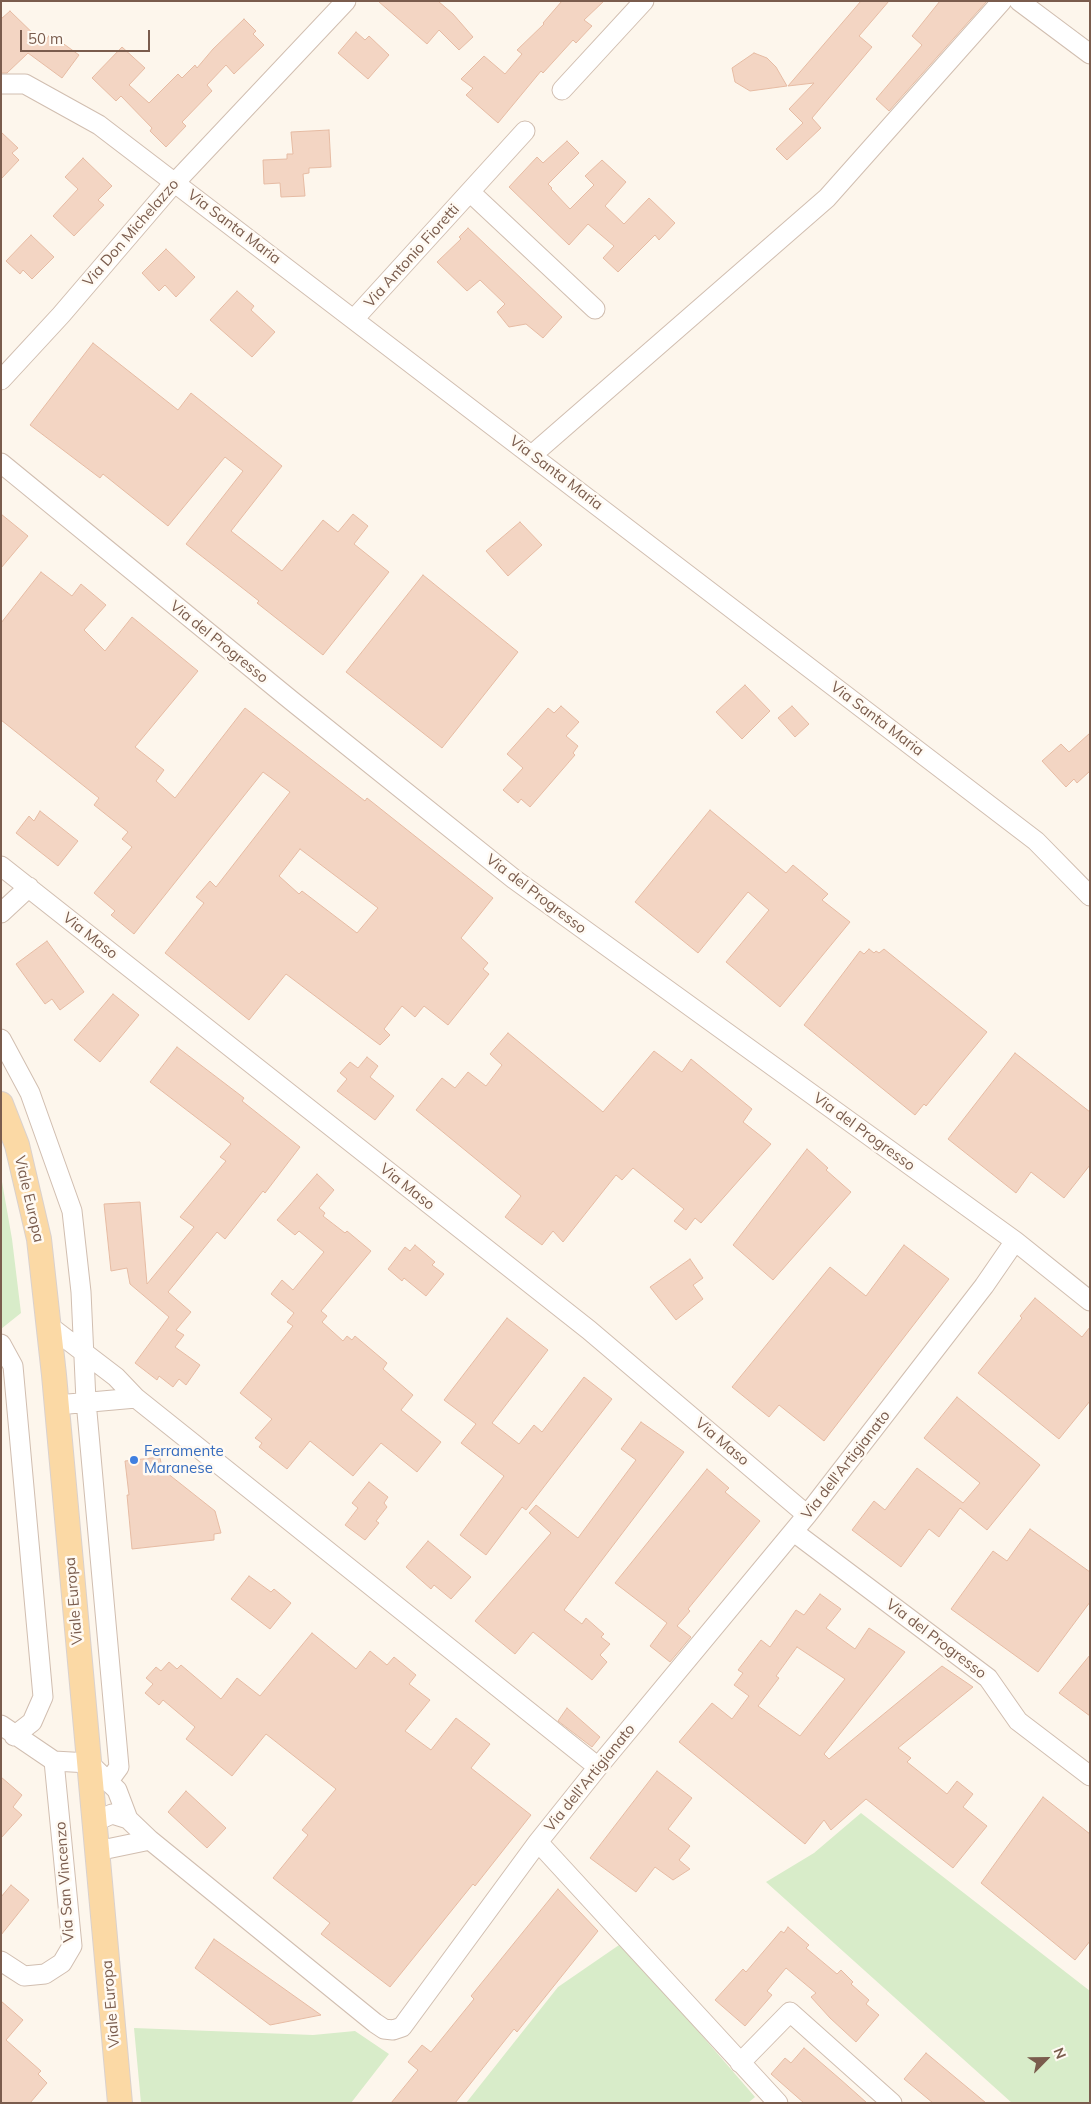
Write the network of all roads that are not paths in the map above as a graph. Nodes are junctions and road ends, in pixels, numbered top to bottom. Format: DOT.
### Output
graph roads {
  1 [pos="346,1"];
  2 [pos="644,1"];
  3 [pos="1002,1"];
  4 [pos="1019,1"];
  5 [pos="1090,54"];
  6 [pos="1,84"];
  7 [pos="562,90"];
  8 [pos="525,131"];
  9 [pos="175,182"];
  10 [pos="470,192"];
  11 [pos="595,309"];
  12 [pos="354,319"];
  13 [pos="1,380"];
  14 [pos="532,455"];
  15 [pos="1,463"];
  16 [pos="1,866"];
  17 [pos="29,887"];
  18 [pos="1090,896"];
  19 [pos="1,913"];
  20 [pos="1,1039"];
  21 [pos="1,1104"];
  22 [pos="1015,1241"];
  23 [pos="1090,1301"];
  24 [pos="48,1325"];
  25 [pos="1,1344"];
  26 [pos="83,1352"];
  27 [pos="136,1398"];
  28 [pos="86,1401"];
  29 [pos="56,1405"];
  30 [pos="808,1515"];
  31 [pos="794,1532"];
  32 [pos="8,1730"];
  33 [pos="54,1761"];
  34 [pos="89,1763"];
  35 [pos="598,1767"];
  36 [pos="1090,1776"];
  37 [pos="108,1782"];
  38 [pos="128,1819"];
  39 [pos="94,1822"];
  40 [pos="150,1840"];
  41 [pos="538,1842"];
  42 [pos="96,1851"];
  43 [pos="1,1961"];
  44 [pos="740,2063"];
  45 [pos="120,2103"];
  46 [pos="778,2103"];
  47 [pos="892,2103"];
  1 -- 9 [label="street, Via Don Michelazzo"];
  2 -- 7 [label="street"];
  3 -- 14 [label="street"];
  4 -- 5 [label="street"];
  6 -- 9 [label="street, Via Santa Maria"];
  8 -- 10 [label="street, Via Antonio Fioretti"];
  9 -- 12 [label="street, Via Santa Maria"];
  9 -- 13 [label="street, Via Don Michelazzo"];
  10 -- 11 [label="street, Via Antonio Fioretti"];
  10 -- 12 [label="street, Via Antonio Fioretti"];
  12 -- 14 [label="street, Via Santa Maria"];
  14 -- 18 [label="street, Via Santa Maria"];
  15 -- 22 [label="street, Via del Progresso"];
  16 -- 17 [label="street, Via Maso"];
  17 -- 19 [label="street"];
  17 -- 30 [label="street, Via Maso"];
  20 -- 26 [label="street"];
  21 -- 24 [label="main road, Viale Europa"];
  22 -- 23 [label="street, Via del Progresso"];
  22 -- 30 [label="street, Via dell'Artigianato"];
  24 -- 26 [label="street"];
  24 -- 29 [label="main road, Viale Europa"];
  25 -- 32 [label="street"];
  26 -- 27 [label="street"];
  26 -- 28 [label="street"];
  27 -- 28 [label="street"];
  27 -- 35 [label="street"];
  28 -- 29 [label="street"];
  28 -- 37 [label="street"];
  29 -- 34 [label="main road, Viale Europa"];
  30 -- 31 [label="street, Via dell'Artigianato"];
  31 -- 35 [label="street, Via dell'Artigianato"];
  31 -- 36 [label="street, Via del Progresso"];
  32 -- 33 [label="street"];
  33 -- 34 [label="street"];
  33 -- 43 [label="street, Via San Vincenzo"];
  34 -- 37 [label="street"];
  34 -- 39 [label="main road, Viale Europa"];
  35 -- 41 [label="street, Via dell'Artigianato"];
  37 -- 38 [label="street"];
  38 -- 39 [label="street"];
  38 -- 40 [label="street"];
  39 -- 42 [label="main road, Viale Europa"];
  40 -- 41 [label="street, Via dell'Artigianato"];
  40 -- 42 [label="street"];
  41 -- 44 [label="street"];
  42 -- 45 [label="main road, Viale Europa"];
  44 -- 46 [label="street"];
  44 -- 47 [label="street"];
}
